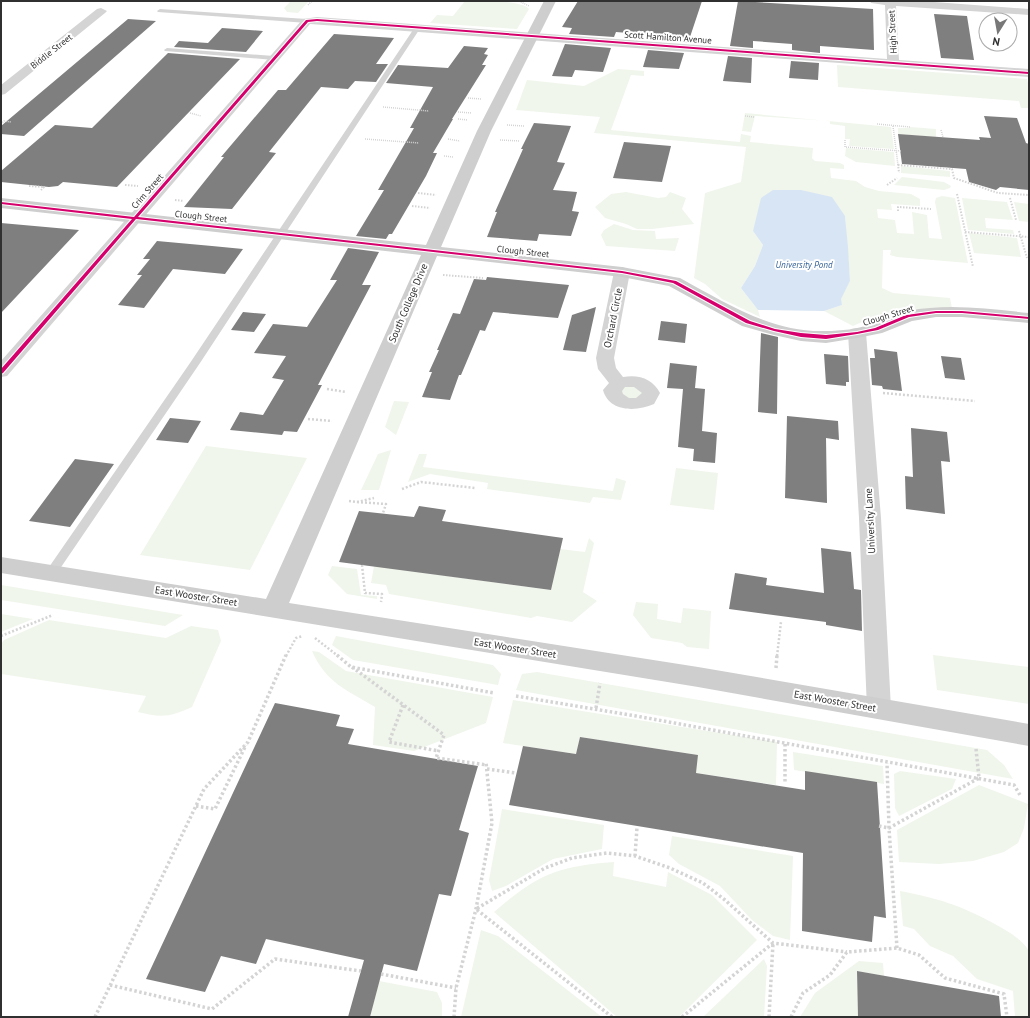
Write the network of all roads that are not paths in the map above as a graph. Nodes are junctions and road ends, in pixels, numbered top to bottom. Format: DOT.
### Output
graph roads {
  1 [pos="550,1"];
  2 [pos="875,1"];
  3 [pos="890,2"];
  4 [pos="101,11"];
  5 [pos="160,11"];
  6 [pos="1029,12"];
  7 [pos="307,21"];
  8 [pos="418,27"];
  9 [pos="530,36"];
  10 [pos="167,50"];
  11 [pos="274,58"];
  12 [pos="894,63"];
  13 [pos="1029,74"];
  14 [pos="1,91"];
  15 [pos="3,205"];
  16 [pos="136,218"];
  17 [pos="281,233"];
  18 [pos="431,250"];
  19 [pos="622,272"];
  20 [pos="1029,318"];
  21 [pos="857,333"];
  22 [pos="1,372"];
  23 [pos="619,383"];
  24 [pos="1,565"];
  25 [pos="51,573"];
  26 [pos="274,608"];
  27 [pos="879,709"];
  28 [pos="1029,735"];
  1 -- 9 [label="street, South College Drive"];
  2 -- 3 [label="street"];
  3 -- 6 [label="street"];
  3 -- 12 [label="street, High Street"];
  4 -- 14 [label="street, Biddle Street"];
  5 -- 7 [label="lane"];
  7 -- 8 [label="street, Scott Hamilton Avenue"];
  7 -- 11 [label="street, Crim Street"];
  8 -- 9 [label="street, Scott Hamilton Avenue"];
  8 -- 17 [label="lane"];
  9 -- 12 [label="street, Scott Hamilton Avenue"];
  9 -- 18 [label="street, South College Drive"];
  10 -- 11 [label="lane"];
  11 -- 16 [label="street, Crim Street"];
  12 -- 13 [label="street, Scott Hamilton Avenue"];
  15 -- 16 [label="street, Clough Street"];
  16 -- 17 [label="street, Clough Street"];
  16 -- 22 [label="street, Crim Street"];
  17 -- 18 [label="street, Clough Street"];
  17 -- 25 [label="lane"];
  18 -- 19 [label="street, Clough Street"];
  18 -- 26 [label="street, South College Drive"];
  19 -- 21 [label="street, Clough Street"];
  19 -- 23 [label="street, Orchard Circle"];
  20 -- 21 [label="street, Clough Street"];
  21 -- 27 [label="street, University Lane"];
  24 -- 25 [label="street, East Wooster Street"];
  25 -- 26 [label="street, East Wooster Street"];
  26 -- 27 [label="street, East Wooster Street"];
  27 -- 28 [label="street, East Wooster Street"];
}
